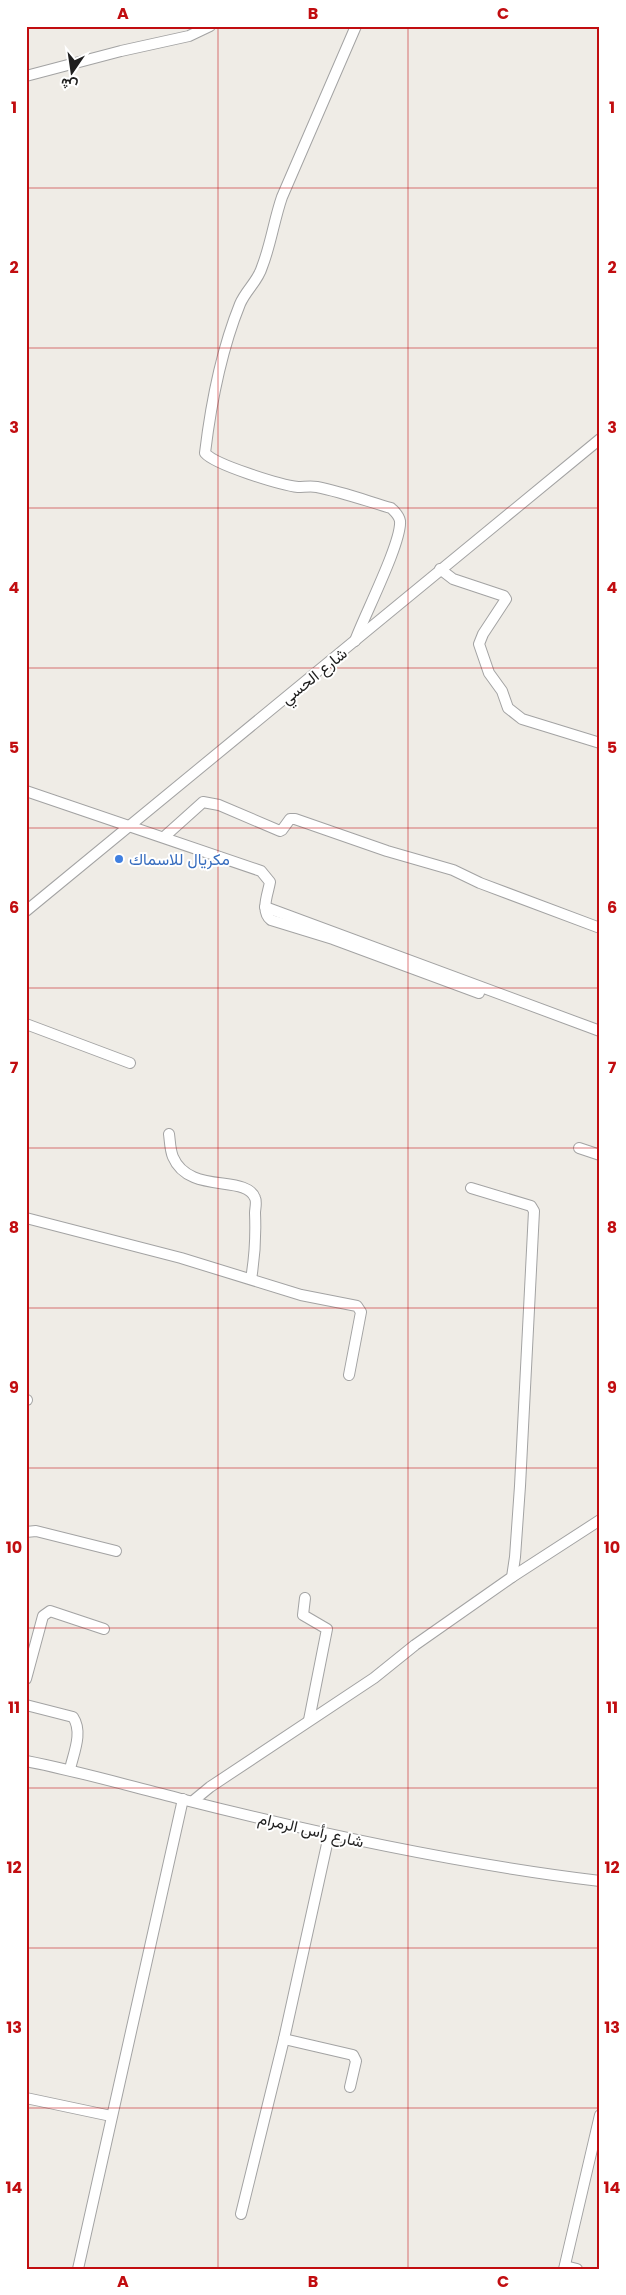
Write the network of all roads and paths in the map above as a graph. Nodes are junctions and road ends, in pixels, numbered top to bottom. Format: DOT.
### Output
graph roads {
  1 [pos="210,26"];
  2 [pos="356,26"];
  3 [pos="26,76"];
  4 [pos="600,439"];
  5 [pos="440,569"];
  6 [pos="355,641"];
  7 [pos="600,743"];
  8 [pos="26,791"];
  9 [pos="130,827"];
  10 [pos="164,837"];
  11 [pos="265,907"];
  12 [pos="26,911"];
  13 [pos="600,928"];
  14 [pos="479,993"];
  15 [pos="26,1024"];
  16 [pos="600,1031"];
  17 [pos="130,1063"];
  18 [pos="169,1134"];
  19 [pos="579,1148"];
  20 [pos="600,1155"];
  21 [pos="471,1188"];
  22 [pos="26,1218"];
  23 [pos="250,1279"];
  24 [pos="349,1375"];
  25 [pos="600,1520"];
  26 [pos="26,1532"];
  27 [pos="116,1550"];
  28 [pos="512,1577"];
  29 [pos="305,1598"];
  30 [pos="104,1629"];
  31 [pos="26,1679"];
  32 [pos="26,1705"];
  33 [pos="309,1720"];
  34 [pos="26,1761"];
  35 [pos="70,1769"];
  36 [pos="188,1800"];
  37 [pos="329,1834"];
  38 [pos="600,1881"];
  39 [pos="284,2039"];
  40 [pos="350,2087"];
  41 [pos="26,2098"];
  42 [pos="600,2115"];
  43 [pos="111,2116"];
  44 [pos="241,2214"];
  45 [pos="565,2267"];
  46 [pos="78,2269"];
  47 [pos="577,2269"];
  1 -- 3 [label="street"];
  2 -- 6 [label="street"];
  4 -- 5 [label="street, شارع الحسي"];
  5 -- 6 [label="street, شارع الحسي"];
  5 -- 7 [label="street"];
  6 -- 9 [label="street, شارع الحسي"];
  8 -- 9 [label="street"];
  9 -- 10 [label="street"];
  9 -- 12 [label="street, شارع الحسي"];
  10 -- 11 [label="street"];
  10 -- 13 [label="street"];
  11 -- 14 [label="street"];
  11 -- 16 [label="street"];
  15 -- 17 [label="street"];
  18 -- 23 [label="street"];
  19 -- 20 [label="street"];
  21 -- 28 [label="street"];
  22 -- 23 [label="street"];
  23 -- 24 [label="street"];
  25 -- 28 [label="street"];
  26 -- 27 [label="street"];
  28 -- 33 [label="street"];
  29 -- 33 [label="street"];
  30 -- 31 [label="street"];
  32 -- 35 [label="street"];
  33 -- 36 [label="street"];
  34 -- 35 [label="street, شارع رأس الرمرام"];
  35 -- 36 [label="street, شارع رأس الرمرام"];
  36 -- 37 [label="street, شارع رأس الرمرام"];
  36 -- 43 [label="street"];
  37 -- 38 [label="street, شارع رأس الرمرام"];
  37 -- 39 [label="street"];
  39 -- 40 [label="street"];
  39 -- 44 [label="street"];
  41 -- 43 [label="street"];
  42 -- 45 [label="street"];
  43 -- 46 [label="street"];
  45 -- 47 [label="street"];
}
